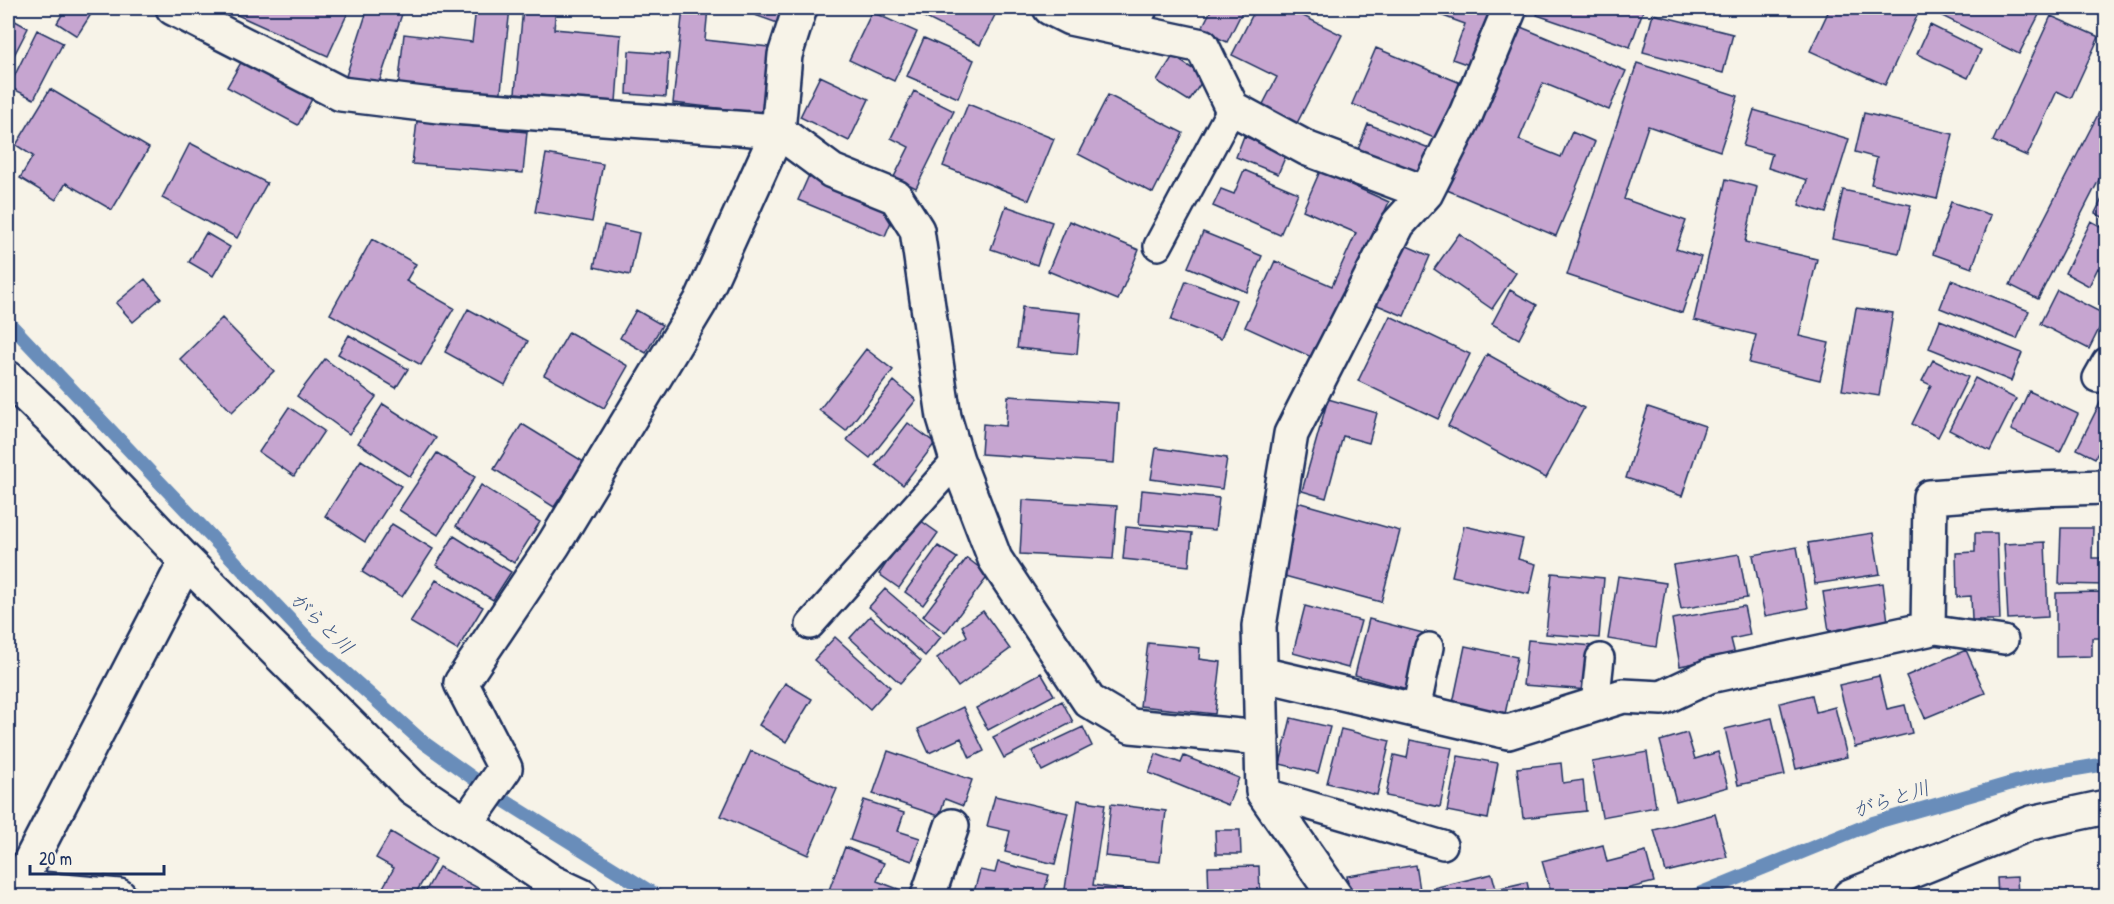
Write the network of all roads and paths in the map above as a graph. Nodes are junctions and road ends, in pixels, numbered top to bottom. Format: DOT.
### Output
graph roads {
  1 [pos="173,8"];
  2 [pos="800,8"];
  3 [pos="1050,8"];
  4 [pos="1510,8"];
  5 [pos="1136,19"];
  6 [pos="1232,108"];
  7 [pos="778,131"];
  8 [pos="1426,193"];
  9 [pos="1158,246"];
  10 [pos="8,378"];
  11 [pos="957,460"];
  12 [pos="2106,487"];
  13 [pos="186,561"];
  14 [pos="810,624"];
  15 [pos="1928,629"];
  16 [pos="2004,640"];
  17 [pos="1429,647"];
  18 [pos="1600,658"];
  19 [pos="1261,674"];
  20 [pos="1595,704"];
  21 [pos="1416,710"];
  22 [pos="1262,738"];
  23 [pos="1263,792"];
  24 [pos="481,802"];
  25 [pos="2106,807"];
  26 [pos="952,826"];
  27 [pos="1443,845"];
  28 [pos="16,892"];
  29 [pos="119,897"];
  30 [pos="582,897"];
  31 [pos="928,897"];
  32 [pos="1335,897"];
  33 [pos="1850,897"];
  1 -- 7 [label="street"];
  2 -- 7 [label="street"];
  3 -- 5 [label="street"];
  4 -- 8 [label="street"];
  5 -- 6 [label="street"];
  6 -- 8 [label="street"];
  6 -- 9 [label="lane"];
  7 -- 11 [label="street"];
  7 -- 24 [label="street"];
  8 -- 19 [label="street"];
  10 -- 13 [label="street"];
  11 -- 14 [label="lane"];
  11 -- 22 [label="street"];
  12 -- 15 [label="street"];
  13 -- 24 [label="street"];
  13 -- 28 [label="street"];
  15 -- 16 [label="lane"];
  15 -- 20 [label="street"];
  17 -- 21 [label="lane"];
  18 -- 20 [label="lane"];
  19 -- 21 [label="street"];
  19 -- 22 [label="street"];
  20 -- 21 [label="street"];
  22 -- 23 [label="street"];
  23 -- 27 [label="lane"];
  23 -- 32 [label="street"];
  24 -- 30 [label="street"];
  25 -- 33 [label="street"];
  26 -- 31 [label="street"];
  28 -- 29 [label="street"];
}
